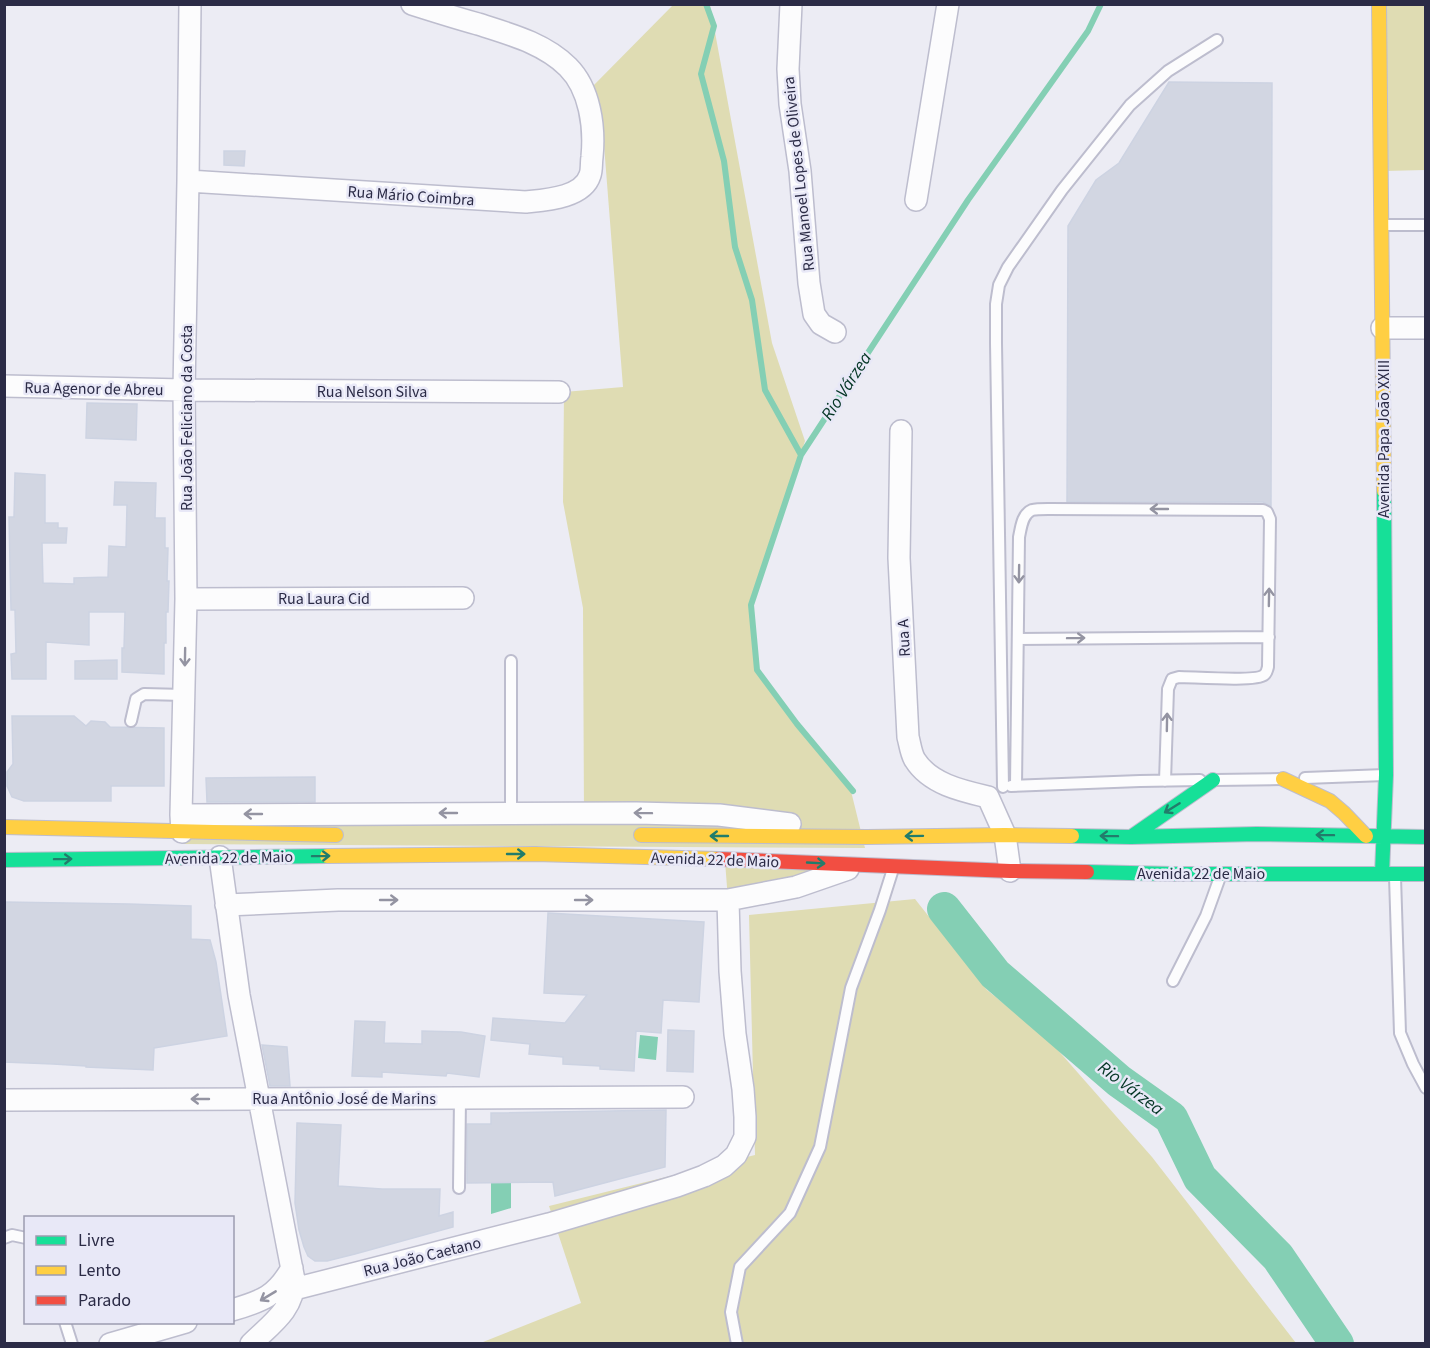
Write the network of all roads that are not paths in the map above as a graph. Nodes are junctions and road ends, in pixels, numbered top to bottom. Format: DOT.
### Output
graph roads {
  1 [pos="190,4"];
  2 [pos="412,4"];
  3 [pos="790,4"];
  4 [pos="948,4"];
  5 [pos="1379,4"];
  6 [pos="1217,40"];
  7 [pos="188,181"];
  8 [pos="916,200"];
  9 [pos="1382,225"];
  10 [pos="1425,225"];
  11 [pos="1382,328"];
  12 [pos="1425,328"];
  13 [pos="835,332"];
  14 [pos="4,386"];
  15 [pos="184,390"];
  16 [pos="560,392"];
  17 [pos="901,431"];
  18 [pos="462,598"];
  19 [pos="186,599"];
  20 [pos="1269,637"];
  21 [pos="1018,639"];
  22 [pos="511,661"];
  23 [pos="184,695"];
  24 [pos="131,721"];
  25 [pos="1386,775"];
  26 [pos="1283,779"];
  27 [pos="1214,780"];
  28 [pos="1165,781"];
  29 [pos="1016,785"];
  30 [pos="995,792"];
  31 [pos="510,812"];
  32 [pos="182,823"];
  33 [pos="4,827"];
  34 [pos="633,835"];
  35 [pos="1005,835"];
  36 [pos="352,836"];
  37 [pos="1366,836"];
  38 [pos="867,837"];
  39 [pos="1131,837"];
  40 [pos="1384,837"];
  41 [pos="1425,837"];
  42 [pos="220,857"];
  43 [pos="4,860"];
  44 [pos="860,865"];
  45 [pos="894,866"];
  46 [pos="1010,871"];
  47 [pos="1221,874"];
  48 [pos="1388,874"];
  49 [pos="1425,874"];
  50 [pos="728,900"];
  51 [pos="225,905"];
  52 [pos="1173,981"];
  53 [pos="1425,1088"];
  54 [pos="683,1097"];
  55 [pos="258,1098"];
  56 [pos="460,1098"];
  57 [pos="4,1100"];
  58 [pos="459,1188"];
  59 [pos="4,1238"];
  60 [pos="24,1238"];
  61 [pos="293,1278"];
  62 [pos="234,1309"];
  63 [pos="234,1318"];
  64 [pos="65,1324"];
  65 [pos="182,1324"];
  66 [pos="72,1344"];
  67 [pos="111,1344"];
  68 [pos="244,1344"];
  69 [pos="251,1344"];
  70 [pos="737,1344"];
  1 -- 7 [label="street, Rua João Feliciano da Costa"];
  2 -- 7 [label="street, Rua Mário Coimbra"];
  3 -- 13 [label="street, Rua Manoel Lopes de Oliveira"];
  4 -- 8 [label="street"];
  5 -- 9 [label="main road, Avenida Papa João XXIII"];
  6 -- 30 [label="lane"];
  7 -- 15 [label="street, Rua João Feliciano da Costa"];
  9 -- 10 [label="lane"];
  9 -- 11 [label="main road, Avenida Papa João XXIII"];
  11 -- 12 [label="street"];
  11 -- 25 [label="main road, Avenida Papa João XXIII"];
  14 -- 15 [label="street, Rua Agenor de Abreu"];
  15 -- 16 [label="street, Rua Nelson Silva"];
  15 -- 19 [label="street, Rua João Feliciano da Costa"];
  17 -- 30 [label="street, Rua A"];
  18 -- 19 [label="street, Rua Laura Cid"];
  19 -- 23 [label="street, Rua João Feliciano da Costa, one-way"];
  21 -- 20 [label="lane, one-way"];
  20 -- 21 [label="lane, one-way"];
  28 -- 20 [label="lane, one-way"];
  21 -- 29 [label="lane"];
  22 -- 31 [label="lane"];
  23 -- 24 [label="lane"];
  23 -- 32 [label="street, Rua João Feliciano da Costa"];
  25 -- 26 [label="lane"];
  25 -- 40 [label="main road, Avenida Papa João XXIII"];
  26 -- 27 [label="lane"];
  26 -- 37 [label="main road"];
  27 -- 28 [label="lane"];
  27 -- 39 [label="main road, one-way"];
  28 -- 29 [label="lane"];
  29 -- 30 [label="lane"];
  30 -- 35 [label="street"];
  31 -- 32 [label="street, Avenida 22 de Maio, one-way"];
  38 -- 31 [label="street, Avenida 22 de Maio, one-way"];
  32 -- 33 [label="main road, Avenida 22 de Maio"];
  32 -- 36 [label="main road, Avenida 22 de Maio"];
  38 -- 34 [label="main road, Avenida 22 de Maio, one-way"];
  35 -- 38 [label="main road, Avenida 22 de Maio, one-way"];
  39 -- 35 [label="main road, Avenida 22 de Maio, one-way"];
  35 -- 46 [label="street"];
  37 -- 39 [label="main road, Avenida 22 de Maio, one-way"];
  37 -- 40 [label="main road, Avenida 22 de Maio"];
  40 -- 41 [label="main road, Avenida 22 de Maio"];
  40 -- 48 [label="main road, Avenida Papa João XXIII"];
  43 -- 42 [label="main road, Avenida 22 de Maio, one-way"];
  42 -- 44 [label="main road, Avenida 22 de Maio, one-way"];
  42 -- 51 [label="street"];
  44 -- 45 [label="main road, Avenida 22 de Maio"];
  44 -- 50 [label="street"];
  45 -- 46 [label="main road, Avenida 22 de Maio"];
  45 -- 70 [label="lane"];
  46 -- 47 [label="main road, Avenida 22 de Maio"];
  47 -- 48 [label="main road, Avenida 22 de Maio"];
  47 -- 52 [label="lane"];
  48 -- 49 [label="main road, Avenida 22 de Maio"];
  48 -- 53 [label="lane"];
  51 -- 50 [label="street, one-way"];
  50 -- 61 [label="street, Rua João Caetano"];
  51 -- 55 [label="street"];
  54 -- 56 [label="street, Rua Antônio José de Marins"];
  55 -- 56 [label="street, Rua Antônio José de Marins"];
  55 -- 57 [label="street, Rua Antônio José de Marins, one-way"];
  55 -- 61 [label="street"];
  56 -- 58 [label="lane"];
  59 -- 60 [label="lane"];
  61 -- 62 [label="street, one-way"];
  61 -- 69 [label="street"];
  63 -- 68 [label="street"];
  64 -- 66 [label="lane"];
  65 -- 67 [label="street"];
}
